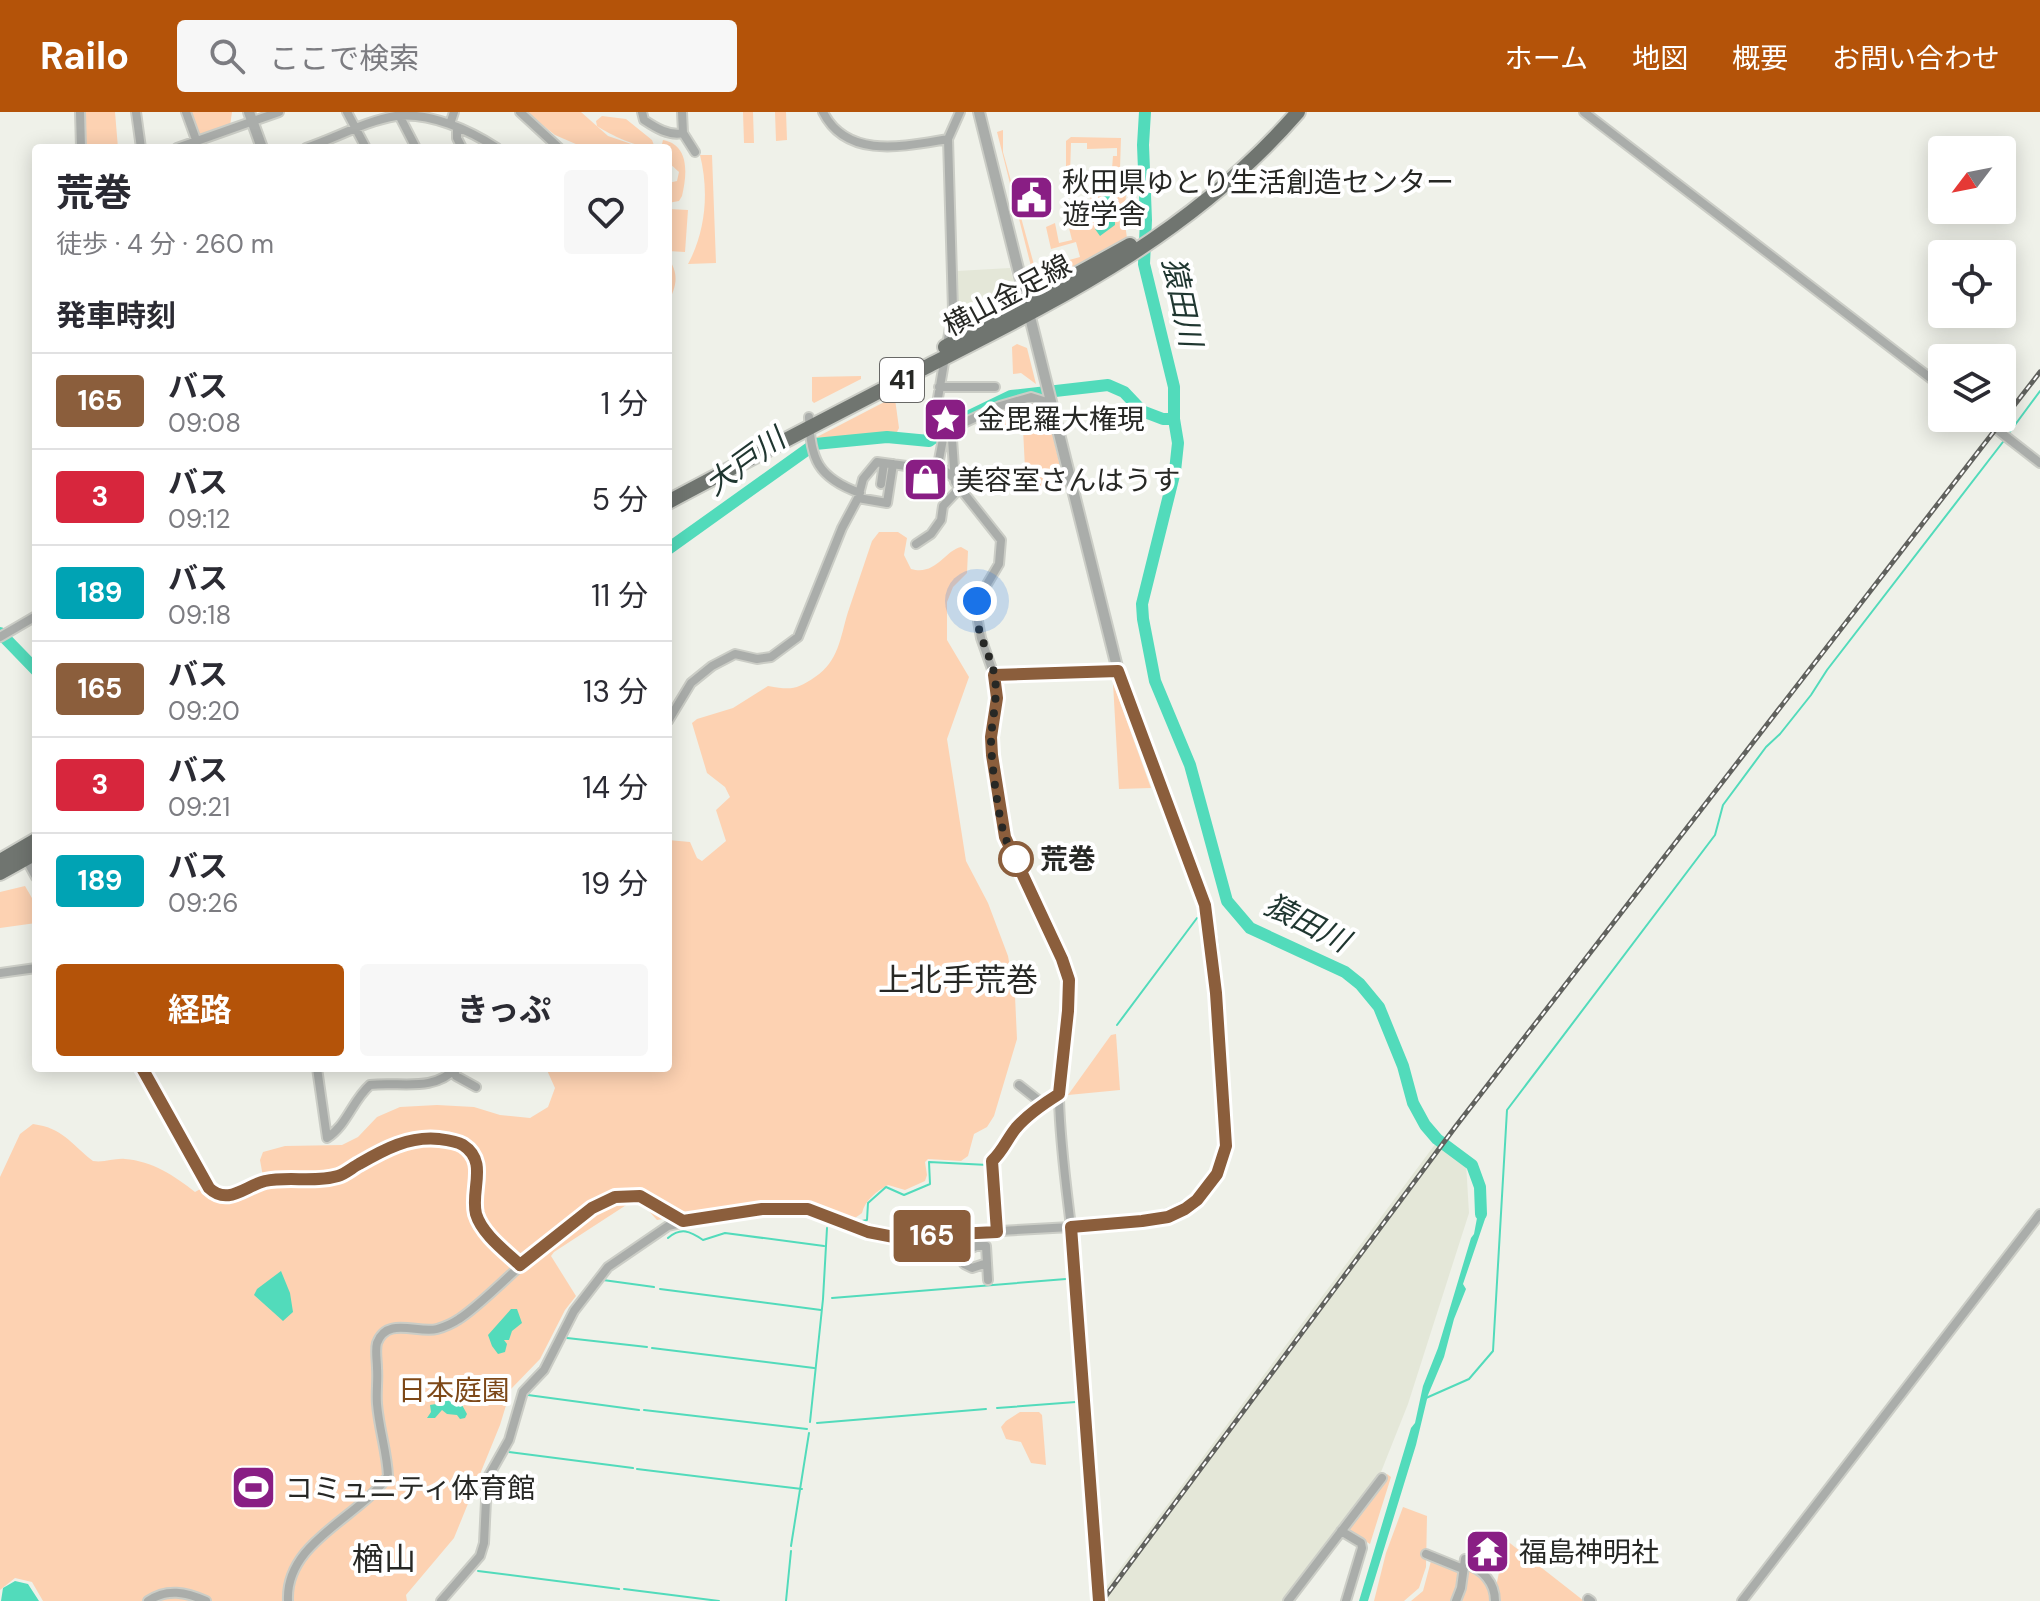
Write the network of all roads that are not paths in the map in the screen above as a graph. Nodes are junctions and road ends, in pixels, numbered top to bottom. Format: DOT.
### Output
graph roads {
  1 [pos="80,112"];
  2 [pos="136,112"];
  3 [pos="186,112"];
  4 [pos="279,112"];
  5 [pos="347,112"];
  6 [pos="454,112"];
  7 [pos="520,112"];
  8 [pos="642,112"];
  9 [pos="682,112"];
  10 [pos="823,112"];
  11 [pos="960,112"];
  12 [pos="979,112"];
  13 [pos="1285,112"];
  14 [pos="1298,112"];
  15 [pos="1584,112"];
  16 [pos="399,115"];
  17 [pos="251,117"];
  18 [pos="454,125"];
  19 [pos="356,129"];
  20 [pos="683,133"];
  21 [pos="948,139"];
  22 [pos="81,144"];
  23 [pos="140,144"];
  24 [pos="197,144"];
  25 [pos="199,144"];
  26 [pos="261,144"];
  27 [pos="322,144"];
  28 [pos="364,144"];
  29 [pos="414,144"];
  30 [pos="460,144"];
  31 [pos="490,144"];
  32 [pos="555,144"];
  33 [pos="695,152"];
  34 [pos="1153,236"];
  35 [pos="1028,308"];
  36 [pos="946,352"];
  37 [pos="1928,376"];
  38 [pos="939,387"];
  39 [pos="995,387"];
  40 [pos="1049,396"];
  41 [pos="948,432"];
  42 [pos="2000,432"];
  43 [pos="810,434"];
  44 [pos="888,463"];
  45 [pos="2040,463"];
  46 [pos="938,465"];
  47 [pos="957,483"];
  48 [pos="881,484"];
  49 [pos="672,489"];
  50 [pos="859,495"];
  51 [pos="672,500"];
  52 [pos="916,544"];
  53 [pos="32,618"];
  54 [pos="0,637"];
  55 [pos="1118,671"];
  56 [pos="994,675"];
  57 [pos="672,714"];
  58 [pos="28,853"];
  59 [pos="0,861"];
  60 [pos="0,873"];
  61 [pos="32,969"];
  62 [pos="0,973"];
  63 [pos="144,1072"];
  64 [pos="318,1072"];
  65 [pos="451,1072"];
  66 [pos="455,1072"];
  67 [pos="1019,1085"];
  68 [pos="476,1087"];
  69 [pos="1059,1094"];
  70 [pos="1043,1104"];
  71 [pos="2040,1214"];
  72 [pos="683,1221"];
  73 [pos="1071,1227"];
  74 [pos="997,1232"];
  75 [pos="975,1233"];
  76 [pos="976,1246"];
  77 [pos="987,1263"];
  78 [pos="520,1265"];
  79 [pos="988,1280"];
  80 [pos="1382,1478"];
  81 [pos="1341,1531"];
  82 [pos="1426,1554"];
  83 [pos="1465,1564"];
  84 [pos="148,1601"];
  85 [pos="206,1601"];
  86 [pos="288,1601"];
  87 [pos="441,1601"];
  88 [pos="1099,1601"];
  89 [pos="1288,1601"];
  90 [pos="1346,1601"];
  91 [pos="1456,1601"];
  92 [pos="1495,1601"];
  93 [pos="1742,1601"];
  1 -- 22 [label="street"];
  2 -- 23 [label="street"];
  3 -- 24 [label="street"];
  4 -- 17 [label="street"];
  5 -- 19 [label="street"];
  6 -- 18 [label="street"];
  7 -- 32 [label="street"];
  8 -- 20 [label="street"];
  9 -- 20 [label="street"];
  10 -- 21 [label="street"];
  11 -- 21 [label="street"];
  12 -- 35 [label="street"];
  13 -- 34 [label="main road, 横山金足線 / 41"];
  14 -- 34 [label="main road, 横山金足線 / 41"];
  15 -- 37 [label="street"];
  16 -- 18 [label="street"];
  16 -- 19 [label="street"];
  16 -- 29 [label="street"];
  17 -- 25 [label="street"];
  17 -- 26 [label="street"];
  18 -- 30 [label="street"];
  18 -- 31 [label="street"];
  19 -- 27 [label="street"];
  19 -- 28 [label="street"];
  20 -- 33 [label="street"];
  21 -- 36 [label="street"];
  34 -- 35 [label="main road, 横山金足線 / 41"];
  35 -- 36 [label="main road, 横山金足線 / 41"];
  35 -- 40 [label="street"];
  36 -- 38 [label="street"];
  36 -- 43 [label="main road, 横山金足線 / 41"];
  38 -- 39 [label="street"];
  38 -- 41 [label="street"];
  40 -- 41 [label="street"];
  40 -- 55 [label="street"];
  41 -- 46 [label="street"];
  41 -- 47 [label="street"];
  42 -- 45 [label="street"];
  43 -- 49 [label="main road, 横山金足線 / 41"];
  43 -- 50 [label="street"];
  43 -- 51 [label="main road, 横山金足線 / 41"];
  44 -- 46 [label="street"];
  44 -- 48 [label="street"];
  44 -- 50 [label="street"];
  44 -- 50 [label="street"];
  46 -- 47 [label="street"];
  47 -- 52 [label="street"];
  47 -- 56 [label="street"];
  50 -- 57 [label="street"];
  53 -- 54 [label="street"];
  55 -- 56 [label="street"];
  55 -- 73 [label="street"];
  56 -- 69 [label="street"];
  58 -- 59 [label="main road"];
  58 -- 60 [label="main road"];
  61 -- 62 [label="street"];
  63 -- 78 [label="street"];
  64 -- 65 [label="street"];
  66 -- 68 [label="street"];
  67 -- 70 [label="street"];
  69 -- 70 [label="street"];
  69 -- 73 [label="street"];
  70 -- 74 [label="street"];
  71 -- 93 [label="street"];
  72 -- 75 [label="street"];
  72 -- 78 [label="street"];
  72 -- 87 [label="street"];
  73 -- 74 [label="street"];
  73 -- 88 [label="street"];
  74 -- 75 [label="street"];
  75 -- 76 [label="street"];
  76 -- 77 [label="street"];
  76 -- 77 [label="street"];
  77 -- 79 [label="street"];
  78 -- 86 [label="street"];
  80 -- 81 [label="street"];
  81 -- 89 [label="street"];
  81 -- 90 [label="street"];
  82 -- 83 [label="street"];
  83 -- 91 [label="street"];
  83 -- 92 [label="street"];
  84 -- 85 [label="street"];
}
